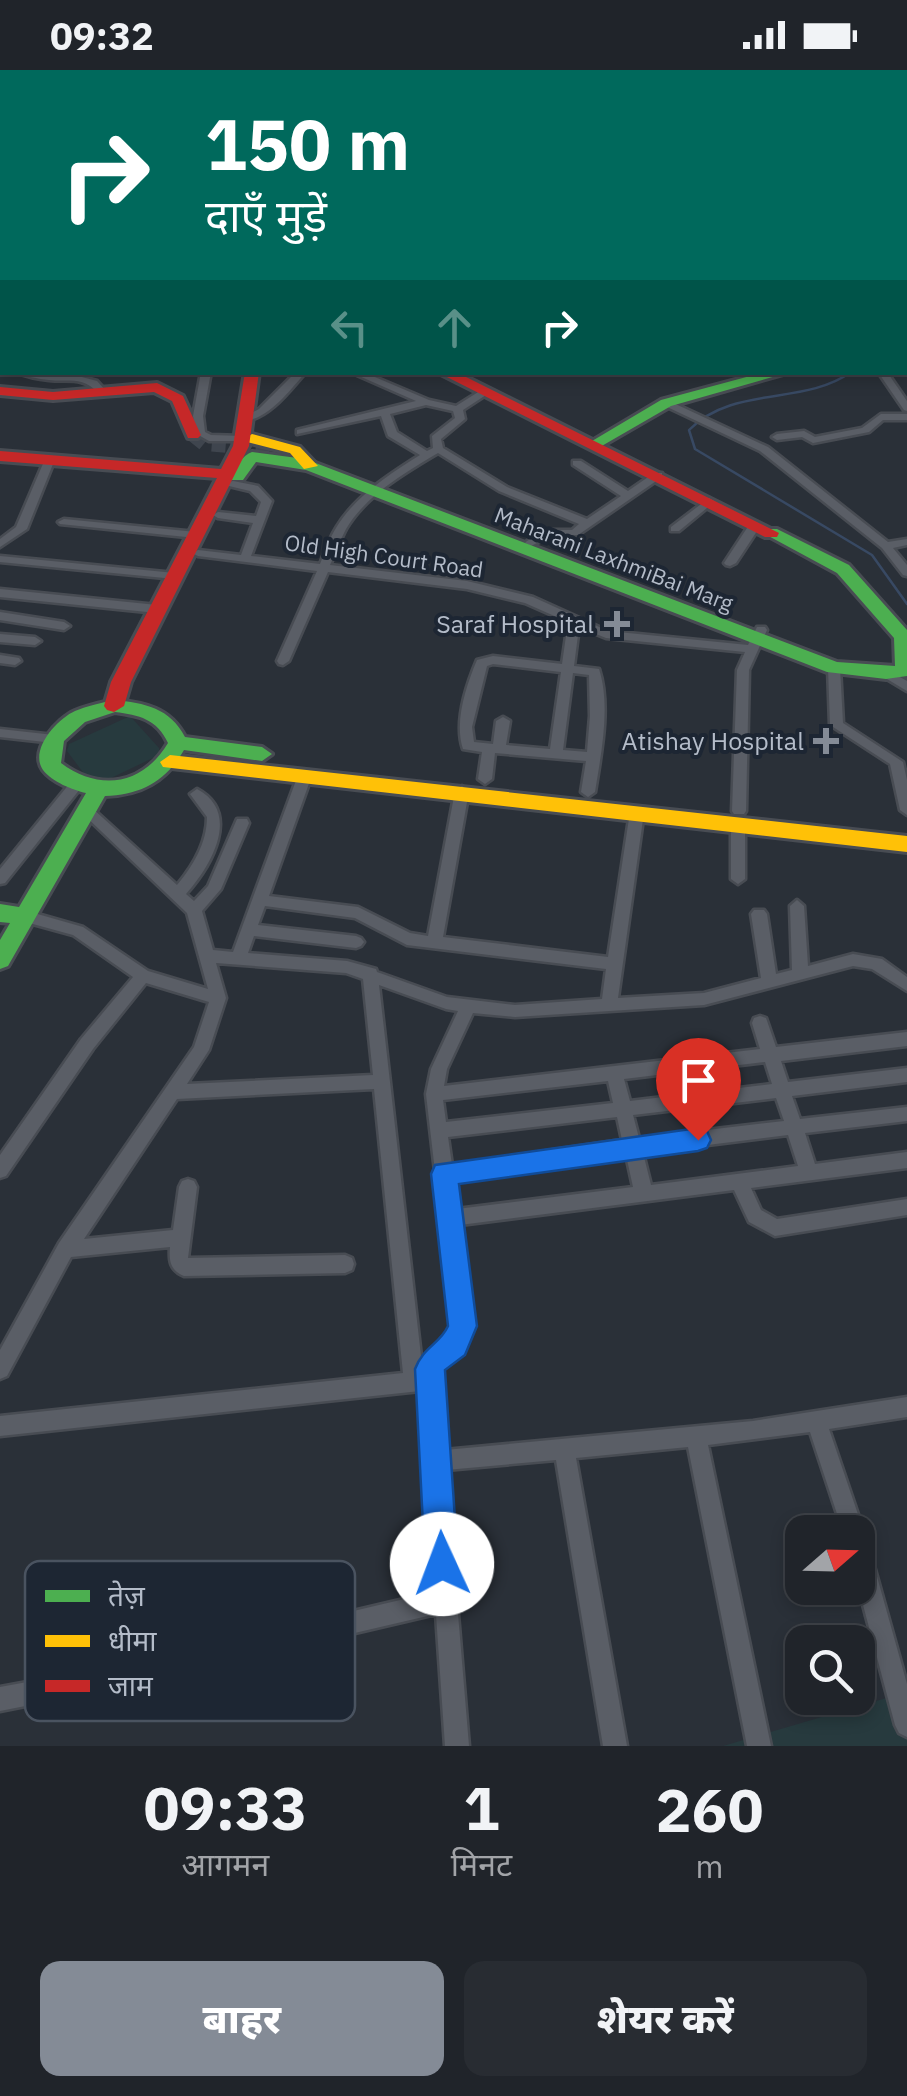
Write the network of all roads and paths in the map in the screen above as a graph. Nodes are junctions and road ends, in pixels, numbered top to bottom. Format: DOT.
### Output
graph roads {
  1 [pos="54,375"];
  2 [pos="70,375"];
  3 [pos="205,375"];
  4 [pos="252,375"];
  5 [pos="299,375"];
  6 [pos="361,375"];
  7 [pos="451,375"];
  8 [pos="775,375"];
  9 [pos="884,375"];
  10 [pos="66,376"];
  11 [pos="485,385"];
  12 [pos="0,391"];
  13 [pos="100,391"];
  14 [pos="426,402"];
  15 [pos="675,407"];
  16 [pos="907,408"];
  17 [pos="458,409"];
  18 [pos="385,413"];
  19 [pos="907,417"];
  20 [pos="301,418"];
  21 [pos="250,428"];
  22 [pos="193,435"];
  23 [pos="777,437"];
  24 [pos="595,444"];
  25 [pos="432,452"];
  26 [pos="0,456"];
  27 [pos="307,457"];
  28 [pos="50,459"];
  29 [pos="577,463"];
  30 [pos="658,475"];
  31 [pos="232,478"];
  32 [pos="377,489"];
  33 [pos="626,494"];
  34 [pos="709,501"];
  35 [pos="218,515"];
  36 [pos="259,520"];
  37 [pos="64,522"];
  38 [pos="586,524"];
  39 [pos="755,525"];
  40 [pos="675,529"];
  41 [pos="2,541"];
  42 [pos="907,542"];
  43 [pos="531,543"];
  44 [pos="197,544"];
  45 [pos="886,546"];
  46 [pos="245,558"];
  47 [pos="0,559"];
  48 [pos="730,563"];
  49 [pos="326,566"];
  50 [pos="907,573"];
  51 [pos="176,576"];
  52 [pos="0,593"];
  53 [pos="157,609"];
  54 [pos="0,616"];
  55 [pos="574,622"];
  56 [pos="64,626"];
  57 [pos="0,638"];
  58 [pos="755,640"];
  59 [pos="35,641"];
  60 [pos="0,659"];
  61 [pos="16,661"];
  62 [pos="283,662"];
  63 [pos="902,662"];
  64 [pos="569,667"];
  65 [pos="834,668"];
  66 [pos="122,706"];
  67 [pos="502,721"];
  68 [pos="0,733"];
  69 [pos="54,739"];
  70 [pos="494,749"];
  71 [pos="174,752"];
  72 [pos="556,755"];
  73 [pos="591,758"];
  74 [pos="305,775"];
  75 [pos="485,780"];
  76 [pos="462,791"];
  77 [pos="588,792"];
  78 [pos="198,794"];
  79 [pos="87,796"];
  80 [pos="907,810"];
  81 [pos="637,812"];
  82 [pos="738,817"];
  83 [pos="242,823"];
  84 [pos="907,831"];
  85 [pos="907,844"];
  86 [pos="0,879"];
  87 [pos="738,879"];
  88 [pos="178,893"];
  89 [pos="260,900"];
  90 [pos="797,906"];
  91 [pos="194,910"];
  92 [pos="0,912"];
  93 [pos="760,914"];
  94 [pos="15,924"];
  95 [pos="250,930"];
  96 [pos="356,942"];
  97 [pos="434,942"];
  98 [pos="208,956"];
  99 [pos="239,957"];
  100 [pos="0,960"];
  101 [pos="615,964"];
  102 [pos="800,970"];
  103 [pos="370,973"];
  104 [pos="142,976"];
  105 [pos="770,979"];
  106 [pos="907,985"];
  107 [pos="218,998"];
  108 [pos="609,1004"];
  109 [pos="467,1008"];
  110 [pos="760,1022"];
  111 [pos="905,1043"];
  112 [pos="771,1056"];
  113 [pos="615,1075"];
  114 [pos="907,1075"];
  115 [pos="382,1082"];
  116 [pos="784,1091"];
  117 [pos="174,1092"];
  118 [pos="434,1094"];
  119 [pos="624,1109"];
  120 [pos="907,1114"];
  121 [pos="795,1127"];
  122 [pos="437,1130"];
  123 [pos="631,1146"];
  124 [pos="907,1160"];
  125 [pos="0,1170"];
  126 [pos="809,1172"];
  127 [pos="444,1174"];
  128 [pos="739,1182"];
  129 [pos="188,1188"];
  130 [pos="644,1194"];
  131 [pos="907,1207"];
  132 [pos="452,1218"];
  133 [pos="180,1238"];
  134 [pos="66,1249"];
  135 [pos="345,1264"];
  136 [pos="0,1369"];
  137 [pos="421,1380"];
  138 [pos="907,1407"];
  139 [pos="816,1421"];
  140 [pos="0,1426"];
  141 [pos="696,1438"];
  142 [pos="564,1449"];
  143 [pos="437,1460"];
  144 [pos="847,1515"];
  145 [pos="443,1600"];
  146 [pos="874,1605"];
  147 [pos="355,1621"];
  148 [pos="25,1694"];
  149 [pos="0,1699"];
  150 [pos="907,1725"];
  151 [pos="456,1746"];
  152 [pos="615,1746"];
  153 [pos="759,1746"];
  1 -- 10 [label="street"];
  2 -- 10 [label="street"];
  3 -- 21 [label="street"];
  4 -- 21 [label="main road"];
  5 -- 21 [label="street"];
  6 -- 14 [label="street"];
  7 -- 11 [label="main road"];
  8 -- 15 [label="main road"];
  9 -- 16 [label="street"];
  10 -- 13 [label="street"];
  11 -- 17 [label="street"];
  11 -- 24 [label="main road"];
  12 -- 13 [label="main road"];
  13 -- 22 [label="main road"];
  14 -- 17 [label="street"];
  14 -- 18 [label="street"];
  15 -- 24 [label="main road"];
  15 -- 45 [label="street"];
  17 -- 25 [label="street"];
  18 -- 25 [label="street"];
  18 -- 27 [label="street"];
  19 -- 23 [label="street"];
  20 -- 27 [label="street"];
  21 -- 27 [label="main road"];
  21 -- 31 [label="main road"];
  24 -- 30 [label="main road"];
  25 -- 32 [label="street"];
  25 -- 38 [label="street"];
  26 -- 28 [label="main road"];
  27 -- 31 [label="main road"];
  27 -- 32 [label="main road"];
  28 -- 31 [label="main road"];
  28 -- 41 [label="street"];
  29 -- 33 [label="street"];
  30 -- 33 [label="street"];
  30 -- 34 [label="main road"];
  31 -- 35 [label="main road"];
  31 -- 36 [label="street, Old High Court Road"];
  31 -- 44 [label="main road"];
  32 -- 43 [label="main road"];
  32 -- 49 [label="street"];
  32 -- 58 [label="main road, Maharani LaxhmiBai Marg"];
  33 -- 38 [label="street"];
  34 -- 39 [label="main road"];
  34 -- 40 [label="street"];
  35 -- 36 [label="street"];
  35 -- 44 [label="main road"];
  36 -- 46 [label="street, Old High Court Road"];
  37 -- 44 [label="street, Old High Court Road"];
  38 -- 43 [label="street"];
  39 -- 48 [label="street"];
  39 -- 63 [label="main road"];
  42 -- 45 [label="street"];
  43 -- 58 [label="main road"];
  44 -- 46 [label="street, Old High Court Road"];
  44 -- 51 [label="main road"];
  44 -- 66 [label="main road"];
  45 -- 50 [label="street"];
  46 -- 49 [label="street, Old High Court Road"];
  47 -- 51 [label="street"];
  49 -- 55 [label="street, Old High Court Road"];
  49 -- 62 [label="street"];
  51 -- 53 [label="main road"];
  52 -- 53 [label="street"];
  53 -- 66 [label="main road"];
  54 -- 56 [label="street"];
  55 -- 58 [label="street, Old High Court Road"];
  55 -- 64 [label="street"];
  57 -- 59 [label="street"];
  58 -- 63 [label="main road"];
  58 -- 65 [label="main road, Maharani LaxhmiBai Marg"];
  58 -- 82 [label="street"];
  60 -- 61 [label="street"];
  63 -- 65 [label="main road, Maharani LaxhmiBai Marg"];
  64 -- 70 [label="street"];
  64 -- 72 [label="street"];
  64 -- 73 [label="street"];
  65 -- 80 [label="street"];
  66 -- 69 [label="main road"];
  66 -- 71 [label="main road"];
  67 -- 70 [label="street"];
  68 -- 69 [label="street"];
  69 -- 79 [label="main road"];
  70 -- 72 [label="street"];
  70 -- 75 [label="street"];
  71 -- 74 [label="main road"];
  71 -- 75 [label="main road"];
  71 -- 79 [label="main road"];
  72 -- 73 [label="street"];
  73 -- 77 [label="street"];
  74 -- 76 [label="main road"];
  74 -- 89 [label="street"];
  75 -- 77 [label="main road"];
  76 -- 81 [label="main road"];
  76 -- 97 [label="street"];
  77 -- 82 [label="main road"];
  78 -- 88 [label="street"];
  79 -- 86 [label="street"];
  79 -- 88 [label="street"];
  79 -- 94 [label="main road"];
  81 -- 82 [label="main road"];
  81 -- 101 [label="street"];
  82 -- 84 [label="main road"];
  82 -- 85 [label="main road"];
  82 -- 87 [label="street"];
  83 -- 91 [label="street"];
  88 -- 91 [label="street"];
  89 -- 95 [label="street"];
  89 -- 97 [label="street"];
  90 -- 102 [label="street"];
  91 -- 98 [label="street"];
  92 -- 94 [label="main road"];
  93 -- 105 [label="street"];
  94 -- 100 [label="main road"];
  94 -- 104 [label="street"];
  95 -- 96 [label="street"];
  95 -- 99 [label="street"];
  97 -- 101 [label="street"];
  98 -- 99 [label="street"];
  98 -- 107 [label="street"];
  99 -- 103 [label="street"];
  101 -- 108 [label="street"];
  102 -- 105 [label="street"];
  102 -- 106 [label="street"];
  103 -- 109 [label="street"];
  103 -- 115 [label="street"];
  104 -- 107 [label="street"];
  104 -- 125 [label="street"];
  105 -- 108 [label="street"];
  107 -- 117 [label="street"];
  108 -- 109 [label="street"];
  109 -- 118 [label="street"];
  110 -- 112 [label="street"];
  111 -- 112 [label="street"];
  112 -- 113 [label="street"];
  112 -- 116 [label="street"];
  113 -- 118 [label="street"];
  113 -- 119 [label="street"];
  114 -- 116 [label="street"];
  115 -- 117 [label="street"];
  115 -- 137 [label="street"];
  116 -- 119 [label="street"];
  116 -- 121 [label="street"];
  117 -- 134 [label="street"];
  118 -- 122 [label="street"];
  119 -- 122 [label="street"];
  119 -- 123 [label="street"];
  120 -- 121 [label="street"];
  121 -- 123 [label="street"];
  121 -- 126 [label="street"];
  122 -- 127 [label="street"];
  123 -- 127 [label="street"];
  123 -- 130 [label="street"];
  124 -- 126 [label="street"];
  126 -- 128 [label="street"];
  127 -- 132 [label="street"];
  128 -- 130 [label="street"];
  128 -- 131 [label="street"];
  129 -- 133 [label="street"];
  130 -- 132 [label="street"];
  132 -- 137 [label="street"];
  133 -- 134 [label="street"];
  133 -- 135 [label="street"];
  134 -- 136 [label="street"];
  137 -- 140 [label="street"];
  137 -- 143 [label="street"];
  138 -- 139 [label="street"];
  139 -- 141 [label="street"];
  139 -- 144 [label="street"];
  141 -- 142 [label="street"];
  141 -- 153 [label="street"];
  142 -- 143 [label="street"];
  142 -- 152 [label="street"];
  143 -- 145 [label="street"];
  145 -- 147 [label="street"];
  145 -- 151 [label="street"];
  146 -- 150 [label="street"];
  148 -- 149 [label="street"];
}
